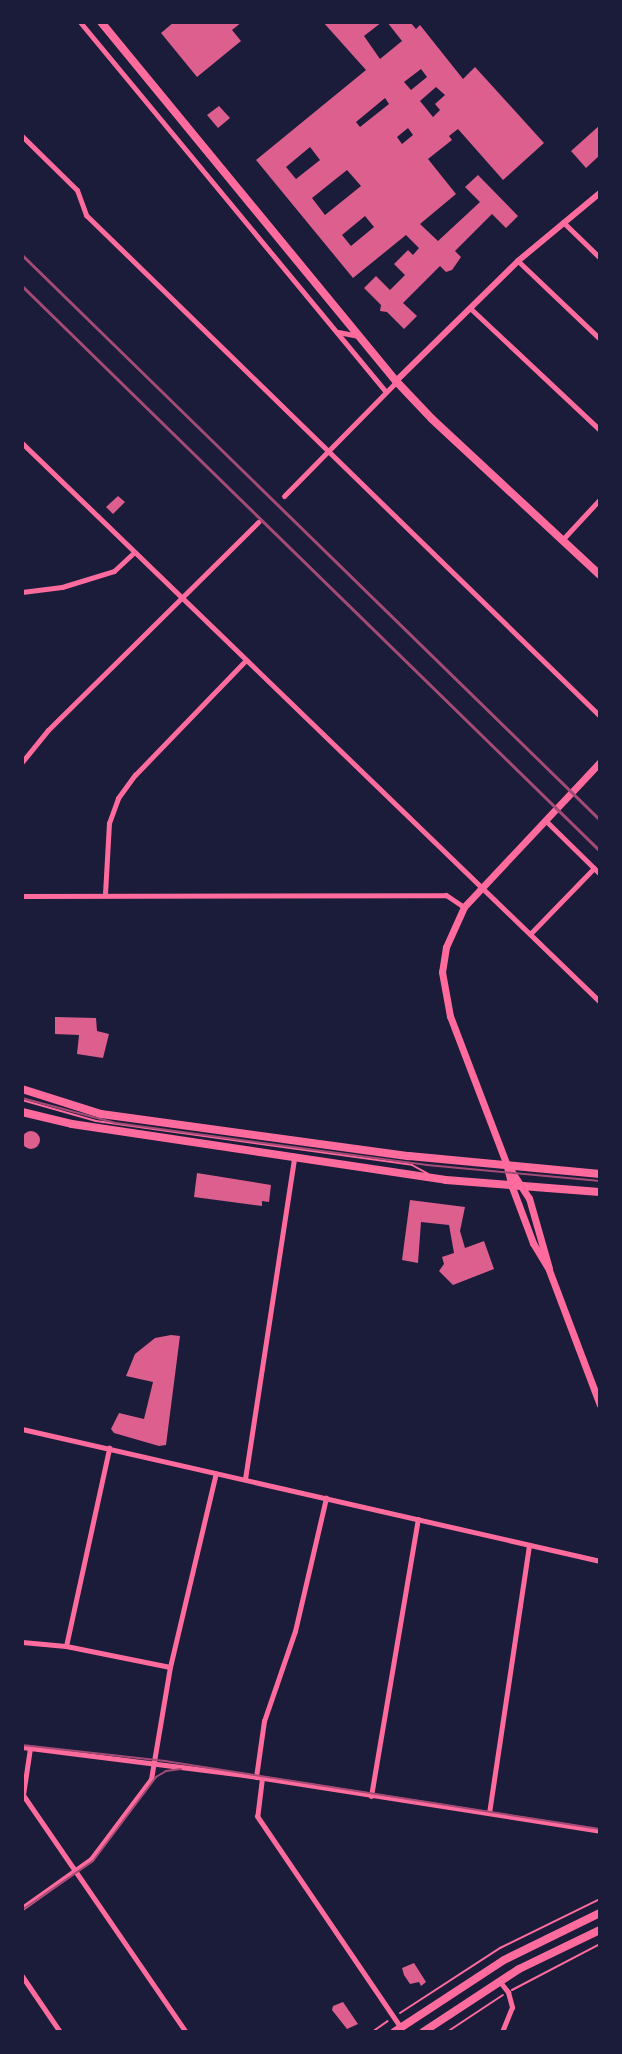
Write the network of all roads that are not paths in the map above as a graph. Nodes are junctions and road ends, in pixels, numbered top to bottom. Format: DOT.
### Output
graph roads {
  1 [pos="80,22"];
  2 [pos="101,22"];
  3 [pos="22,136"];
  4 [pos="600,193"];
  5 [pos="562,221"];
  6 [pos="600,258"];
  7 [pos="518,261"];
  8 [pos="470,308"];
  9 [pos="337,332"];
  10 [pos="359,337"];
  11 [pos="600,339"];
  12 [pos="396,381"];
  13 [pos="386,392"];
  14 [pos="600,430"];
  15 [pos="22,443"];
  16 [pos="329,452"];
  17 [pos="284,496"];
  18 [pos="600,499"];
  19 [pos="258,522"];
  20 [pos="562,540"];
  21 [pos="133,553"];
  22 [pos="600,575"];
  23 [pos="22,592"];
  24 [pos="181,598"];
  25 [pos="245,661"];
  26 [pos="600,716"];
  27 [pos="22,762"];
  28 [pos="600,762"];
  29 [pos="546,821"];
  30 [pos="594,868"];
  31 [pos="600,874"];
  32 [pos="482,887"];
  33 [pos="105,894"];
  34 [pos="22,896"];
  35 [pos="464,907"];
  36 [pos="530,934"];
  37 [pos="600,1002"];
  38 [pos="22,1089"];
  39 [pos="22,1100"];
  40 [pos="22,1112"];
  41 [pos="294,1157"];
  42 [pos="506,1163"];
  43 [pos="600,1174"];
  44 [pos="430,1175"];
  45 [pos="512,1187"];
  46 [pos="525,1188"];
  47 [pos="600,1192"];
  48 [pos="549,1270"];
  49 [pos="600,1405"];
  50 [pos="22,1429"];
  51 [pos="109,1448"];
  52 [pos="216,1473"];
  53 [pos="245,1479"];
  54 [pos="326,1498"];
  55 [pos="418,1519"];
  56 [pos="529,1545"];
  57 [pos="600,1561"];
  58 [pos="22,1642"];
  59 [pos="66,1646"];
  60 [pos="170,1667"];
  61 [pos="22,1747"];
  62 [pos="30,1748"];
  63 [pos="154,1763"];
  64 [pos="259,1778"];
  65 [pos="23,1795"];
  66 [pos="371,1796"];
  67 [pos="489,1813"];
  68 [pos="600,1831"];
  69 [pos="76,1871"];
  70 [pos="22,1908"];
  71 [pos="600,1913"];
  72 [pos="600,1930"];
  73 [pos="22,1976"];
  74 [pos="499,1981"];
  75 [pos="398,2030"];
  76 [pos="60,2032"];
  77 [pos="186,2032"];
  78 [pos="423,2032"];
  79 [pos="502,2032"];
  1 -- 9 [label="street"];
  2 -- 10 [label="main road"];
  3 -- 16 [label="street"];
  4 -- 5 [label="street"];
  5 -- 6 [label="street"];
  5 -- 7 [label="street"];
  7 -- 8 [label="street"];
  7 -- 11 [label="street"];
  8 -- 12 [label="street"];
  8 -- 14 [label="street"];
  9 -- 10 [label="street"];
  9 -- 13 [label="street"];
  10 -- 12 [label="main road"];
  12 -- 13 [label="street"];
  12 -- 20 [label="main road"];
  13 -- 16 [label="street"];
  15 -- 21 [label="street"];
  16 -- 17 [label="street"];
  16 -- 26 [label="street"];
  18 -- 20 [label="street"];
  19 -- 24 [label="street"];
  20 -- 22 [label="main road"];
  21 -- 23 [label="street"];
  21 -- 24 [label="street"];
  24 -- 25 [label="street"];
  24 -- 27 [label="street"];
  25 -- 32 [label="street"];
  25 -- 33 [label="street"];
  28 -- 29 [label="main road"];
  29 -- 30 [label="street"];
  29 -- 32 [label="main road"];
  30 -- 31 [label="street"];
  30 -- 36 [label="street"];
  32 -- 35 [label="main road"];
  32 -- 36 [label="street"];
  33 -- 34 [label="street"];
  33 -- 35 [label="street"];
  35 -- 42 [label="main road"];
  36 -- 37 [label="street"];
  38 -- 42 [label="main road"];
  39 -- 44 [label="lane"];
  40 -- 41 [label="main road"];
  41 -- 44 [label="main road"];
  41 -- 53 [label="street"];
  42 -- 43 [label="main road"];
  42 -- 45 [label="main road"];
  42 -- 46 [label="main road"];
  44 -- 45 [label="main road"];
  45 -- 46 [label="main road"];
  45 -- 48 [label="main road"];
  46 -- 47 [label="main road"];
  46 -- 48 [label="main road"];
  48 -- 49 [label="main road"];
  50 -- 51 [label="street"];
  51 -- 52 [label="street"];
  51 -- 59 [label="street"];
  52 -- 53 [label="street"];
  52 -- 60 [label="street"];
  53 -- 54 [label="street"];
  54 -- 55 [label="street"];
  54 -- 64 [label="street"];
  55 -- 56 [label="street"];
  55 -- 66 [label="street"];
  56 -- 57 [label="street"];
  56 -- 67 [label="street"];
  58 -- 59 [label="street"];
  59 -- 60 [label="street"];
  60 -- 63 [label="street"];
  61 -- 62 [label="street"];
  62 -- 63 [label="street"];
  62 -- 65 [label="street"];
  63 -- 64 [label="street"];
  63 -- 69 [label="street"];
  64 -- 66 [label="street"];
  64 -- 75 [label="street"];
  65 -- 69 [label="street"];
  66 -- 67 [label="street"];
  67 -- 68 [label="street"];
  69 -- 70 [label="street"];
  69 -- 77 [label="street"];
  71 -- 75 [label="main road"];
  72 -- 74 [label="main road"];
  73 -- 76 [label="street"];
  74 -- 78 [label="main road"];
  74 -- 79 [label="street"];
}
